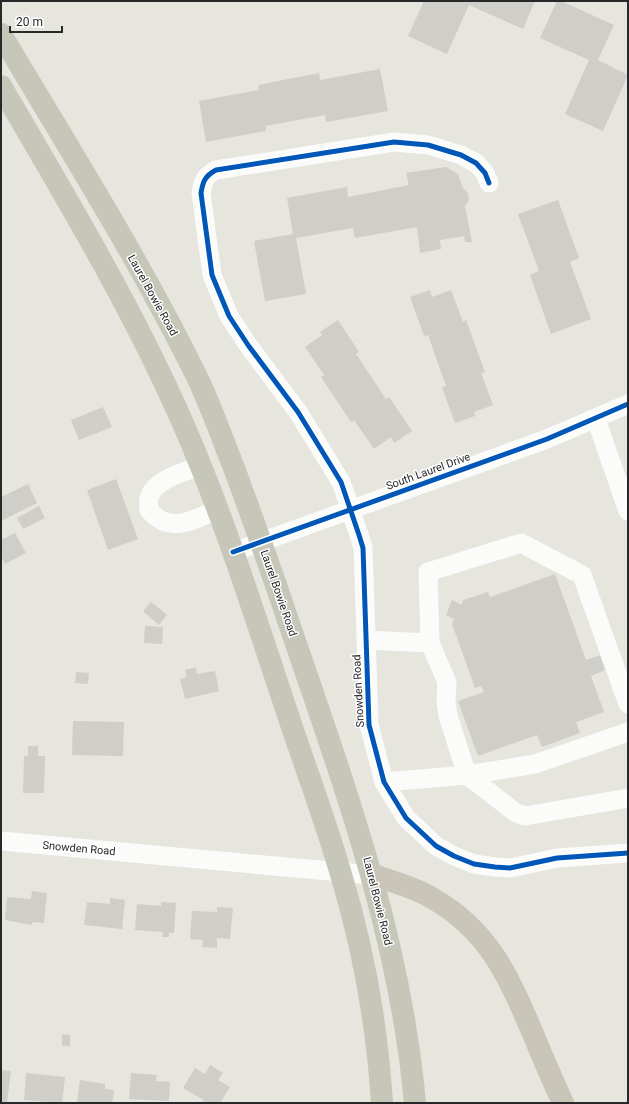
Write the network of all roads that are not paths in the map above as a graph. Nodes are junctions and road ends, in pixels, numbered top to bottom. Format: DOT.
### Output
graph roads {
  1 [pos="1,34"];
  2 [pos="1,86"];
  3 [pos="489,183"];
  4 [pos="628,404"];
  5 [pos="596,419"];
  6 [pos="200,466"];
  7 [pos="217,510"];
  8 [pos="350,510"];
  9 [pos="628,510"];
  10 [pos="261,542"];
  11 [pos="233,552"];
  12 [pos="366,640"];
  13 [pos="430,642"];
  14 [pos="628,704"];
  15 [pos="628,732"];
  16 [pos="467,775"];
  17 [pos="384,782"];
  18 [pos="628,798"];
  19 [pos="1,841"];
  20 [pos="628,853"];
  21 [pos="341,872"];
  22 [pos="373,875"];
  23 [pos="382,1103"];
  24 [pos="415,1103"];
  25 [pos="563,1103"];
  1 -- 10 [label="main road, Laurel Bowie Road"];
  2 -- 6 [label="main road"];
  3 -- 8 [label="street, Snowden Road"];
  4 -- 5 [label="street, South Laurel Drive"];
  5 -- 8 [label="street, South Laurel Drive"];
  5 -- 9 [label="street"];
  6 -- 7 [label="main road"];
  6 -- 7 [label="street"];
  7 -- 11 [label="main road"];
  8 -- 10 [label="street, South Laurel Drive"];
  8 -- 12 [label="street, Snowden Road"];
  10 -- 11 [label="street, South Laurel Drive"];
  10 -- 22 [label="main road, Laurel Bowie Road"];
  11 -- 21 [label="main road"];
  12 -- 13 [label="street"];
  12 -- 17 [label="street, Snowden Road"];
  13 -- 14 [label="street"];
  13 -- 16 [label="street"];
  15 -- 16 [label="street"];
  16 -- 17 [label="street"];
  16 -- 18 [label="street"];
  17 -- 20 [label="street, Snowden Road"];
  19 -- 21 [label="street, Snowden Road"];
  21 -- 22 [label="street, Snowden Road"];
  21 -- 23 [label="main road"];
  22 -- 24 [label="main road, Laurel Bowie Road"];
  22 -- 25 [label="highway"];
}
